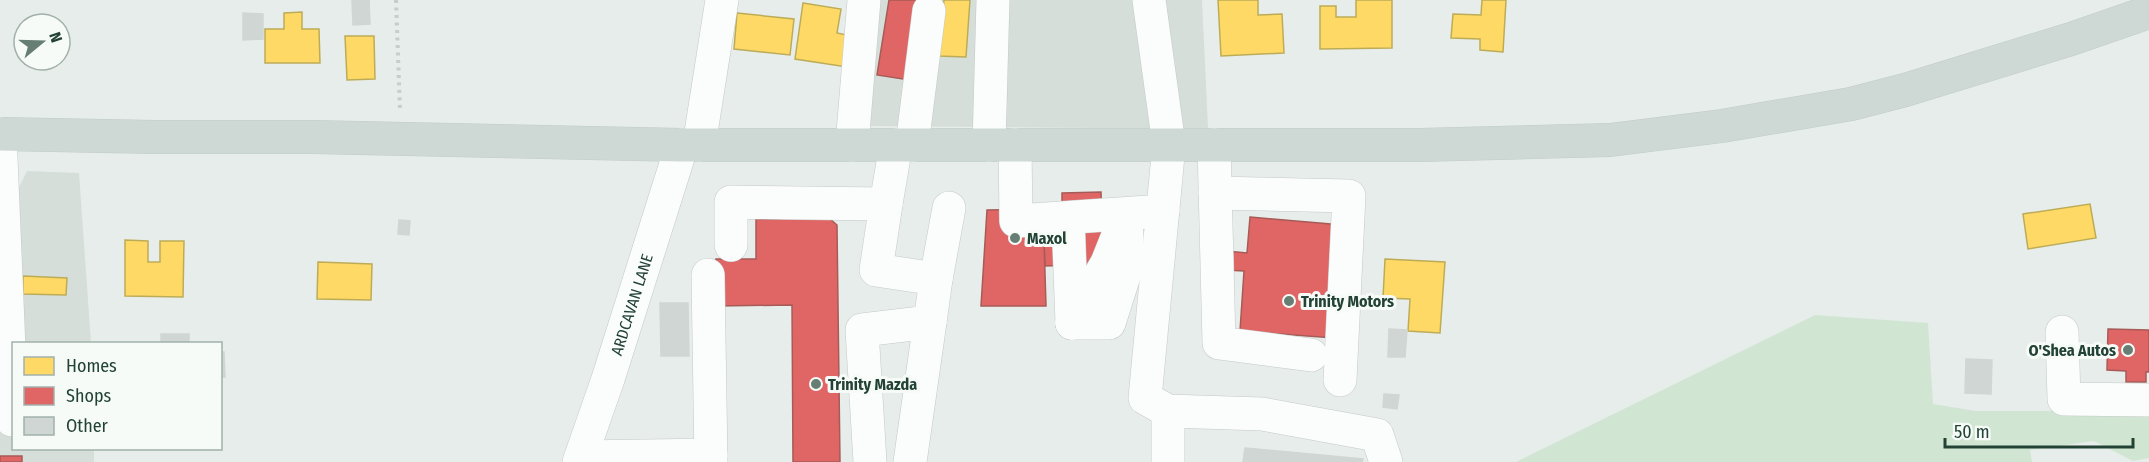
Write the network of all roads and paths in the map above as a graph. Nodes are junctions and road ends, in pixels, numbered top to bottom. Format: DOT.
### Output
graph roads {
  1 [pos="396,0"];
  2 [pos="722,0"];
  3 [pos="864,0"];
  4 [pos="993,0"];
  5 [pos="1149,0"];
  6 [pos="929,10"];
  7 [pos="2149,12"];
  8 [pos="0,134"];
  9 [pos="402,139"];
  10 [pos="691,145"];
  11 [pos="852,145"];
  12 [pos="904,145"];
  13 [pos="1002,145"];
  14 [pos="1169,145"];
  15 [pos="1214,145"];
  16 [pos="1215,193"];
  17 [pos="886,204"];
  18 [pos="949,208"];
  19 [pos="1163,211"];
  20 [pos="1126,214"];
  21 [pos="1068,218"];
  22 [pos="731,245"];
  23 [pos="708,275"];
  24 [pos="936,279"];
  25 [pos="930,322"];
  26 [pos="2062,332"];
  27 [pos="1311,354"];
  28 [pos="1340,380"];
  29 [pos="2149,400"];
  30 [pos="1168,411"];
  31 [pos="12,420"];
  32 [pos="711,458"];
  33 [pos="580,459"];
  34 [pos="870,462"];
  35 [pos="909,462"];
  36 [pos="1168,462"];
  37 [pos="1386,462"];
  1 -- 9 [label="path"];
  2 -- 10 [label="street, ARDCAVAN LANE"];
  3 -- 11 [label="street"];
  4 -- 13 [label="street"];
  5 -- 14 [label="street"];
  6 -- 12 [label="street"];
  7 -- 15 [label="main road"];
  8 -- 9 [label="main road"];
  8 -- 31 [label="street"];
  9 -- 10 [label="main road"];
  10 -- 11 [label="main road"];
  10 -- 33 [label="street, ARDCAVAN LANE"];
  11 -- 12 [label="main road"];
  12 -- 13 [label="main road"];
  12 -- 17 [label="street"];
  13 -- 14 [label="main road"];
  13 -- 21 [label="street"];
  14 -- 15 [label="main road"];
  14 -- 19 [label="street"];
  15 -- 16 [label="street"];
  16 -- 27 [label="street"];
  16 -- 28 [label="street"];
  17 -- 22 [label="street"];
  17 -- 24 [label="street"];
  18 -- 24 [label="street"];
  19 -- 20 [label="street"];
  19 -- 30 [label="street"];
  20 -- 21 [label="street"];
  20 -- 21 [label="street"];
  23 -- 32 [label="street"];
  24 -- 25 [label="street"];
  25 -- 34 [label="street"];
  25 -- 35 [label="street"];
  26 -- 29 [label="street"];
  30 -- 36 [label="street"];
  30 -- 37 [label="street"];
  32 -- 33 [label="street"];
}
